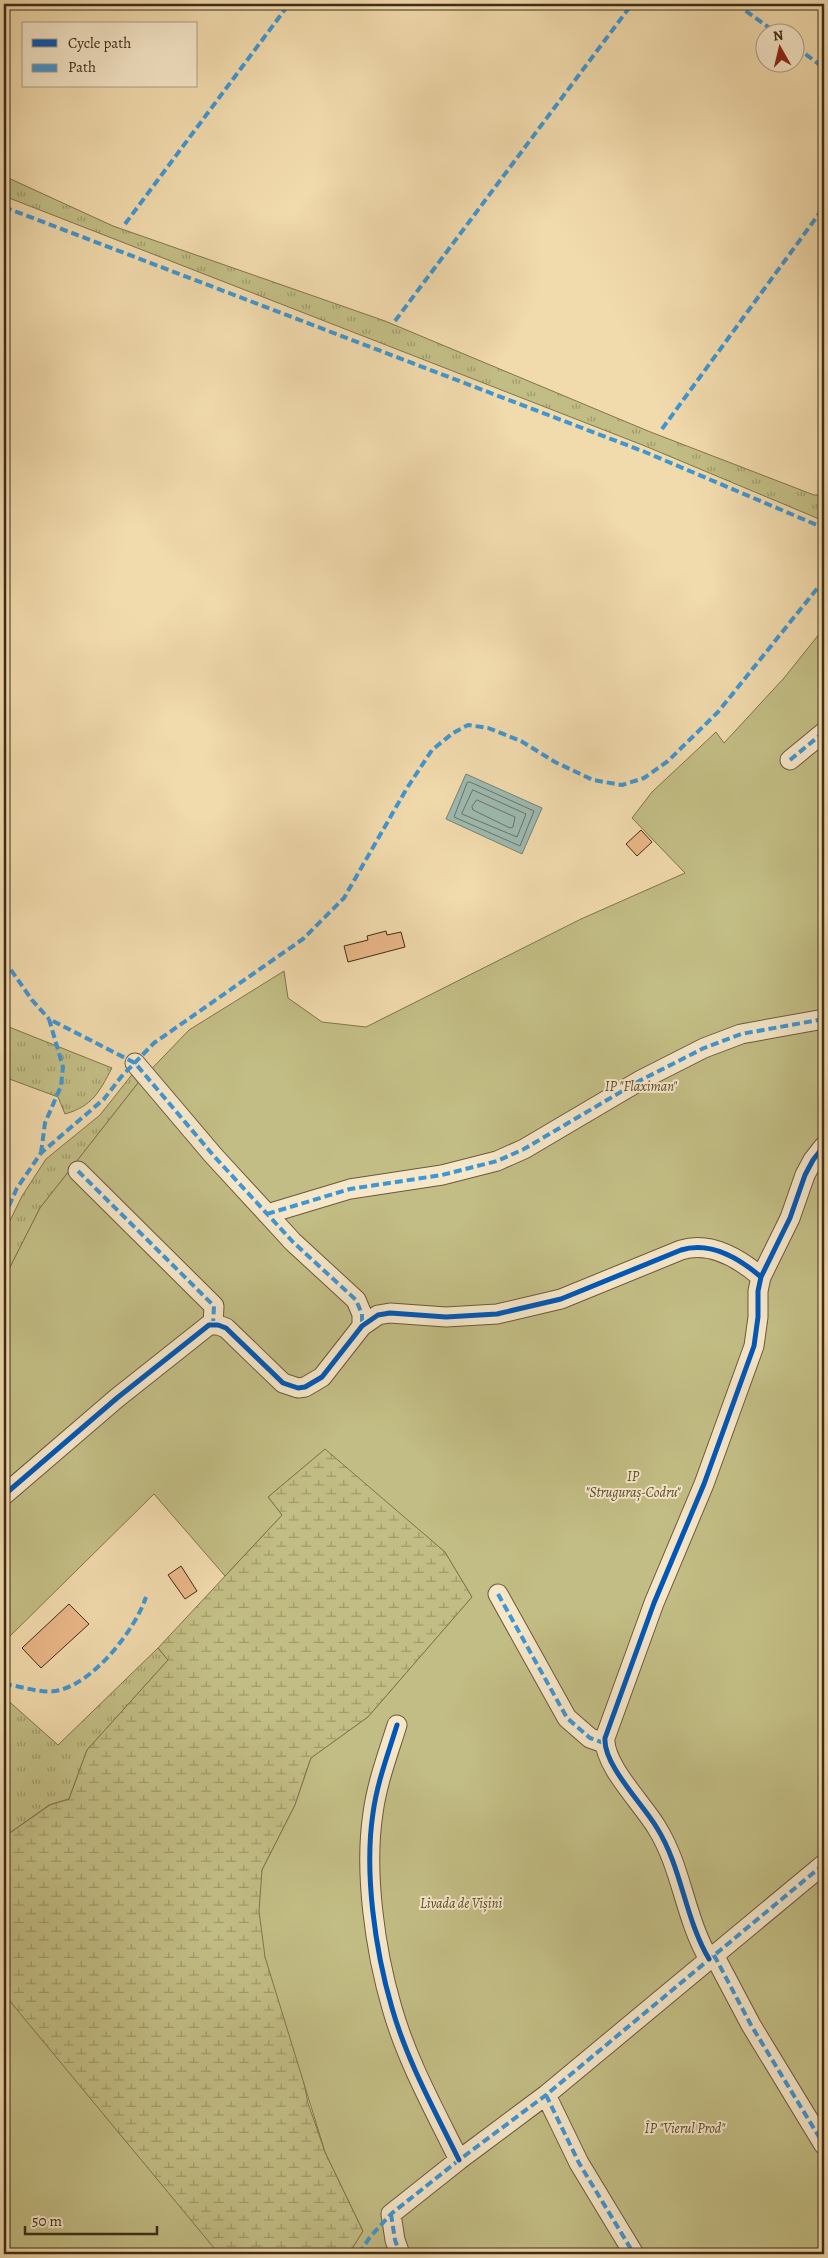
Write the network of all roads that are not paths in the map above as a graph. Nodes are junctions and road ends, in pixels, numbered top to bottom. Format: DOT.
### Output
graph roads {
  1 [pos="824,732"];
  2 [pos="790,760"];
  3 [pos="824,1019"];
  4 [pos="135,1063"];
  5 [pos="824,1146"];
  6 [pos="78,1171"];
  7 [pos="267,1214"];
  8 [pos="761,1277"];
  9 [pos="213,1325"];
  10 [pos="362,1326"];
  11 [pos="4,1495"];
  12 [pos="498,1594"];
  13 [pos="396,1725"];
  14 [pos="604,1743"];
  15 [pos="824,1864"];
  16 [pos="712,1957"];
  17 [pos="546,2095"];
  18 [pos="824,2145"];
  19 [pos="459,2160"];
  20 [pos="400,2254"];
  21 [pos="634,2254"];
  1 -- 2 [label="street"];
  3 -- 7 [label="street"];
  4 -- 7 [label="street"];
  5 -- 8 [label="street"];
  6 -- 9 [label="street"];
  7 -- 10 [label="street"];
  8 -- 10 [label="street"];
  8 -- 14 [label="street"];
  9 -- 10 [label="street"];
  9 -- 11 [label="street"];
  12 -- 14 [label="street"];
  13 -- 19 [label="street"];
  14 -- 16 [label="street"];
  15 -- 16 [label="street"];
  16 -- 17 [label="street"];
  16 -- 18 [label="street"];
  17 -- 19 [label="street"];
  17 -- 21 [label="street"];
  19 -- 20 [label="street"];
}
